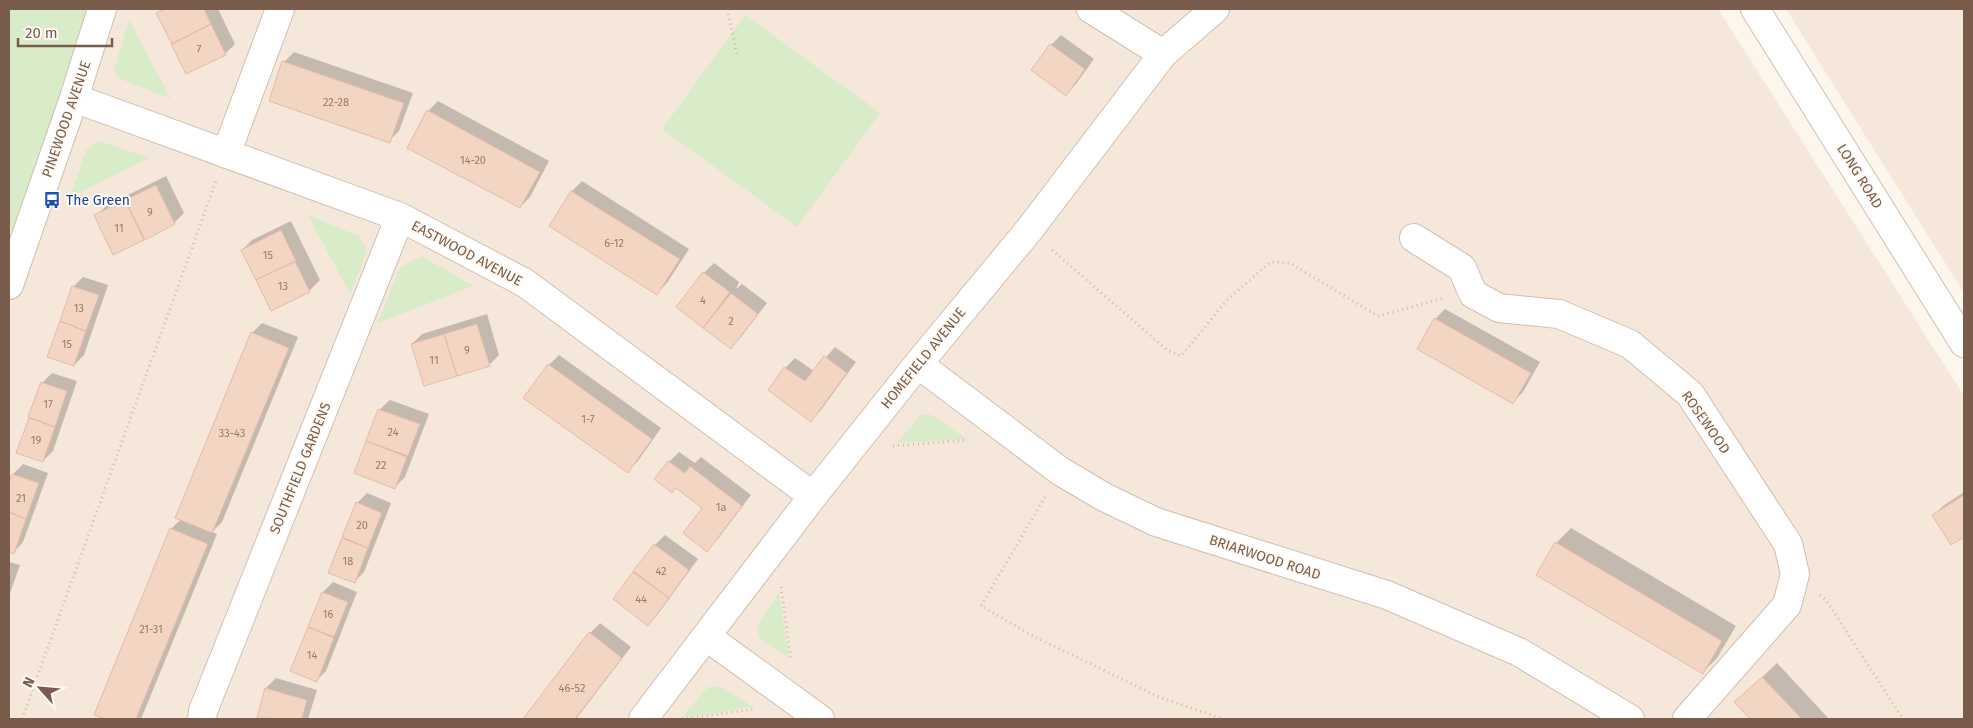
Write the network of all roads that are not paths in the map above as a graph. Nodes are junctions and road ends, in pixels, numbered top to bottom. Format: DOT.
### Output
graph roads {
  1 [pos="102,9"];
  2 [pos="280,9"];
  3 [pos="1091,9"];
  4 [pos="1215,9"];
  5 [pos="1755,9"];
  6 [pos="1163,54"];
  7 [pos="74,98"];
  8 [pos="226,154"];
  9 [pos="400,218"];
  10 [pos="16,237"];
  11 [pos="1414,238"];
  12 [pos="9,285"];
  13 [pos="1964,343"];
  14 [pos="918,364"];
  15 [pos="814,496"];
  16 [pos="707,637"];
  17 [pos="202,719"];
  18 [pos="643,719"];
  19 [pos="820,719"];
  20 [pos="1630,719"];
  21 [pos="1687,719"];
  1 -- 7 [label="street, PINEWOOD AVENUE"];
  2 -- 8 [label="street"];
  3 -- 6 [label="street"];
  4 -- 6 [label="street, HOMEFIELD AVENUE"];
  5 -- 13 [label="street, LONG ROAD"];
  6 -- 14 [label="street, HOMEFIELD AVENUE"];
  7 -- 8 [label="street, EASTWOOD AVENUE"];
  7 -- 10 [label="street, PINEWOOD AVENUE"];
  8 -- 9 [label="street, EASTWOOD AVENUE"];
  9 -- 15 [label="street, EASTWOOD AVENUE"];
  9 -- 17 [label="street, SOUTHFIELD GARDENS"];
  10 -- 12 [label="street, PINEWOOD AVENUE"];
  11 -- 21 [label="street, ROSEWOOD"];
  14 -- 15 [label="street, HOMEFIELD AVENUE"];
  14 -- 20 [label="street, BRIARWOOD ROAD"];
  15 -- 16 [label="street, HOMEFIELD AVENUE"];
  16 -- 18 [label="street, HOMEFIELD AVENUE"];
  16 -- 19 [label="street"];
}
